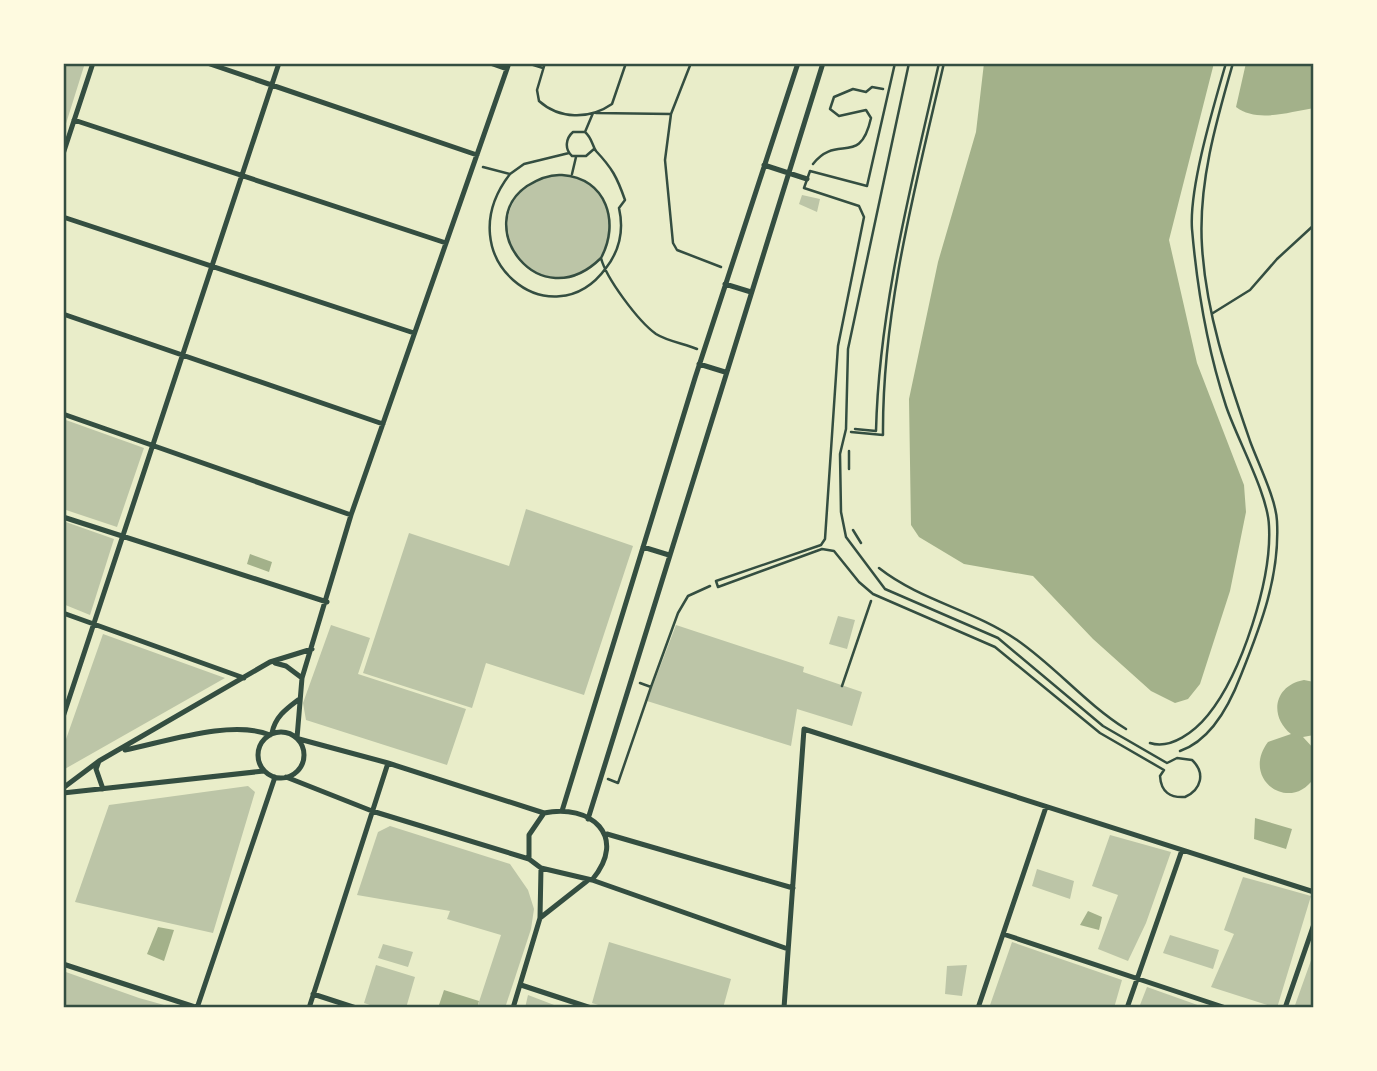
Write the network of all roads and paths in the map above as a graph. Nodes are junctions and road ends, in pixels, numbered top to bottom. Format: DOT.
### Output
graph roads {
  1 [pos="93,63"];
  2 [pos="207,63"];
  3 [pos="279,63"];
  4 [pos="490,63"];
  5 [pos="527,63"];
  6 [pos="545,63"];
  7 [pos="626,63"];
  8 [pos="691,63"];
  9 [pos="799,63"];
  10 [pos="823,63"];
  11 [pos="895,63"];
  12 [pos="909,63"];
  13 [pos="939,63"];
  14 [pos="944,63"];
  15 [pos="1226,63"];
  16 [pos="1233,63"];
  17 [pos="508,66"];
  18 [pos="543,68"];
  19 [pos="272,85"];
  20 [pos="890,87"];
  21 [pos="593,113"];
  22 [pos="671,114"];
  23 [pos="74,120"];
  24 [pos="585,132"];
  25 [pos="594,149"];
  26 [pos="569,153"];
  27 [pos="63,154"];
  28 [pos="477,155"];
  29 [pos="576,157"];
  30 [pos="474,163"];
  31 [pos="814,163"];
  32 [pos="764,165"];
  33 [pos="789,173"];
  34 [pos="510,174"];
  35 [pos="242,176"];
  36 [pos="572,176"];
  37 [pos="807,179"];
  38 [pos="63,217"];
  39 [pos="1314,225"];
  40 [pos="446,243"];
  41 [pos="601,258"];
  42 [pos="212,267"];
  43 [pos="730,270"];
  44 [pos="604,271"];
  45 [pos="725,284"];
  46 [pos="751,292"];
  47 [pos="1213,313"];
  48 [pos="63,314"];
  49 [pos="414,333"];
  50 [pos="704,351"];
  51 [pos="183,355"];
  52 [pos="699,364"];
  53 [pos="725,373"];
  54 [pos="63,414"];
  55 [pos="383,424"];
  56 [pos="846,429"];
  57 [pos="153,445"];
  58 [pos="844,475"];
  59 [pos="848,481"];
  60 [pos="351,514"];
  61 [pos="63,517"];
  62 [pos="851,527"];
  63 [pos="123,536"];
  64 [pos="863,545"];
  65 [pos="643,547"];
  66 [pos="669,555"];
  67 [pos="874,564"];
  68 [pos="717,584"];
  69 [pos="873,594"];
  70 [pos="327,602"];
  71 [pos="63,613"];
  72 [pos="94,624"];
  73 [pos="312,649"];
  74 [pos="270,662"];
  75 [pos="244,678"];
  76 [pos="302,678"];
  77 [pos="630,680"];
  78 [pos="842,686"];
  79 [pos="651,687"];
  80 [pos="298,700"];
  81 [pos="63,717"];
  82 [pos="271,734"];
  83 [pos="1135,735"];
  84 [pos="298,738"];
  85 [pos="1145,741"];
  86 [pos="118,751"];
  87 [pos="1178,751"];
  88 [pos="99,761"];
  89 [pos="388,763"];
  90 [pos="264,771"];
  91 [pos="275,777"];
  92 [pos="286,777"];
  93 [pos="600,777"];
  94 [pos="65,789"];
  95 [pos="103,789"];
  96 [pos="1046,807"];
  97 [pos="372,811"];
  98 [pos="562,811"];
  99 [pos="544,813"];
  100 [pos="588,819"];
  101 [pos="607,834"];
  102 [pos="1182,850"];
  103 [pos="529,859"];
  104 [pos="541,867"];
  105 [pos="590,881"];
  106 [pos="793,888"];
  107 [pos="1314,892"];
  108 [pos="540,918"];
  109 [pos="1314,924"];
  110 [pos="1003,934"];
  111 [pos="788,949"];
  112 [pos="63,964"];
  113 [pos="1137,979"];
  114 [pos="521,985"];
  115 [pos="313,994"];
  116 [pos="198,1008"];
  117 [pos="309,1008"];
  118 [pos="356,1008"];
  119 [pos="513,1008"];
  120 [pos="591,1008"];
  121 [pos="784,1008"];
  122 [pos="978,1008"];
  123 [pos="1127,1008"];
  124 [pos="1226,1008"];
  125 [pos="1285,1008"];
  1 -- 23 [label="street"];
  2 -- 19 [label="street"];
  3 -- 19 [label="street"];
  4 -- 17 [label="street"];
  5 -- 18 [label="path"];
  6 -- 18 [label="path"];
  7 -- 21 [label="path"];
  8 -- 22 [label="path"];
  9 -- 32 [label="street"];
  10 -- 33 [label="street"];
  11 -- 20 [label="lane"];
  12 -- 56 [label="lane"];
  13 -- 56 [label="path"];
  14 -- 59 [label="path"];
  15 -- 85 [label="path"];
  16 -- 47 [label="path"];
  17 -- 28 [label="street"];
  18 -- 21 [label="path"];
  19 -- 28 [label="street"];
  19 -- 35 [label="street"];
  20 -- 31 [label="path"];
  20 -- 37 [label="lane"];
  21 -- 22 [label="path"];
  21 -- 24 [label="path"];
  22 -- 43 [label="path"];
  23 -- 27 [label="street"];
  23 -- 35 [label="street"];
  24 -- 25 [label="path"];
  24 -- 26 [label="path"];
  25 -- 29 [label="path"];
  25 -- 44 [label="path"];
  26 -- 29 [label="path"];
  26 -- 34 [label="path"];
  28 -- 30 [label="street"];
  29 -- 36 [label="path"];
  30 -- 34 [label="path"];
  30 -- 40 [label="street"];
  32 -- 33 [label="street"];
  32 -- 43 [label="street"];
  33 -- 37 [label="street"];
  33 -- 46 [label="street"];
  34 -- 44 [label="path"];
  35 -- 40 [label="street"];
  35 -- 42 [label="street"];
  36 -- 41 [label="path"];
  36 -- 41 [label="path"];
  37 -- 68 [label="lane"];
  38 -- 42 [label="street"];
  39 -- 47 [label="path"];
  40 -- 49 [label="street"];
  41 -- 44 [label="path"];
  42 -- 49 [label="street"];
  42 -- 51 [label="street"];
  43 -- 45 [label="street"];
  44 -- 50 [label="path"];
  45 -- 46 [label="street"];
  45 -- 50 [label="street"];
  46 -- 53 [label="street"];
  47 -- 87 [label="path"];
  48 -- 51 [label="street"];
  49 -- 55 [label="street"];
  50 -- 52 [label="street"];
  51 -- 55 [label="street"];
  51 -- 57 [label="street"];
  52 -- 53 [label="street"];
  52 -- 65 [label="street"];
  53 -- 66 [label="street"];
  54 -- 57 [label="street"];
  55 -- 60 [label="street"];
  56 -- 58 [label="path"];
  56 -- 69 [label="lane"];
  57 -- 60 [label="street"];
  57 -- 63 [label="street"];
  60 -- 70 [label="street"];
  61 -- 63 [label="street"];
  62 -- 64 [label="path"];
  63 -- 70 [label="street"];
  63 -- 72 [label="street"];
  65 -- 66 [label="street"];
  65 -- 98 [label="street"];
  66 -- 77 [label="street"];
  67 -- 83 [label="path"];
  68 -- 69 [label="lane"];
  68 -- 79 [label="path"];
  69 -- 78 [label="path"];
  70 -- 73 [label="street"];
  71 -- 72 [label="street"];
  72 -- 75 [label="street"];
  72 -- 81 [label="street"];
  73 -- 74 [label="street"];
  73 -- 76 [label="street"];
  74 -- 75 [label="street"];
  74 -- 76 [label="street"];
  75 -- 86 [label="street"];
  76 -- 80 [label="street"];
  77 -- 79 [label="path"];
  77 -- 93 [label="street"];
  79 -- 93 [label="path"];
  80 -- 82 [label="street"];
  80 -- 84 [label="street"];
  82 -- 84 [label="street"];
  82 -- 86 [label="street"];
  82 -- 90 [label="street"];
  84 -- 89 [label="street"];
  84 -- 92 [label="street"];
  86 -- 88 [label="street"];
  88 -- 94 [label="street"];
  88 -- 95 [label="street"];
  89 -- 97 [label="street"];
  89 -- 99 [label="street"];
  90 -- 91 [label="street"];
  90 -- 95 [label="street"];
  91 -- 92 [label="street"];
  91 -- 116 [label="street"];
  92 -- 97 [label="street"];
  93 -- 100 [label="street"];
  94 -- 95 [label="street"];
  96 -- 102 [label="street"];
  96 -- 106 [label="street"];
  96 -- 110 [label="street"];
  97 -- 103 [label="street"];
  97 -- 115 [label="street"];
  98 -- 99 [label="street"];
  98 -- 100 [label="street"];
  99 -- 103 [label="street"];
  100 -- 101 [label="street"];
  101 -- 105 [label="street"];
  101 -- 106 [label="street"];
  102 -- 107 [label="street"];
  102 -- 113 [label="street"];
  103 -- 104 [label="street"];
  104 -- 105 [label="street"];
  104 -- 108 [label="street"];
  105 -- 108 [label="street"];
  105 -- 111 [label="street"];
  106 -- 111 [label="street"];
  108 -- 114 [label="street"];
  109 -- 125 [label="street"];
  110 -- 113 [label="street"];
  110 -- 122 [label="street"];
  111 -- 121 [label="street"];
  112 -- 116 [label="street"];
  113 -- 123 [label="street"];
  113 -- 124 [label="street"];
  114 -- 119 [label="street"];
  114 -- 120 [label="street"];
  115 -- 117 [label="street"];
  115 -- 118 [label="street"];
}
